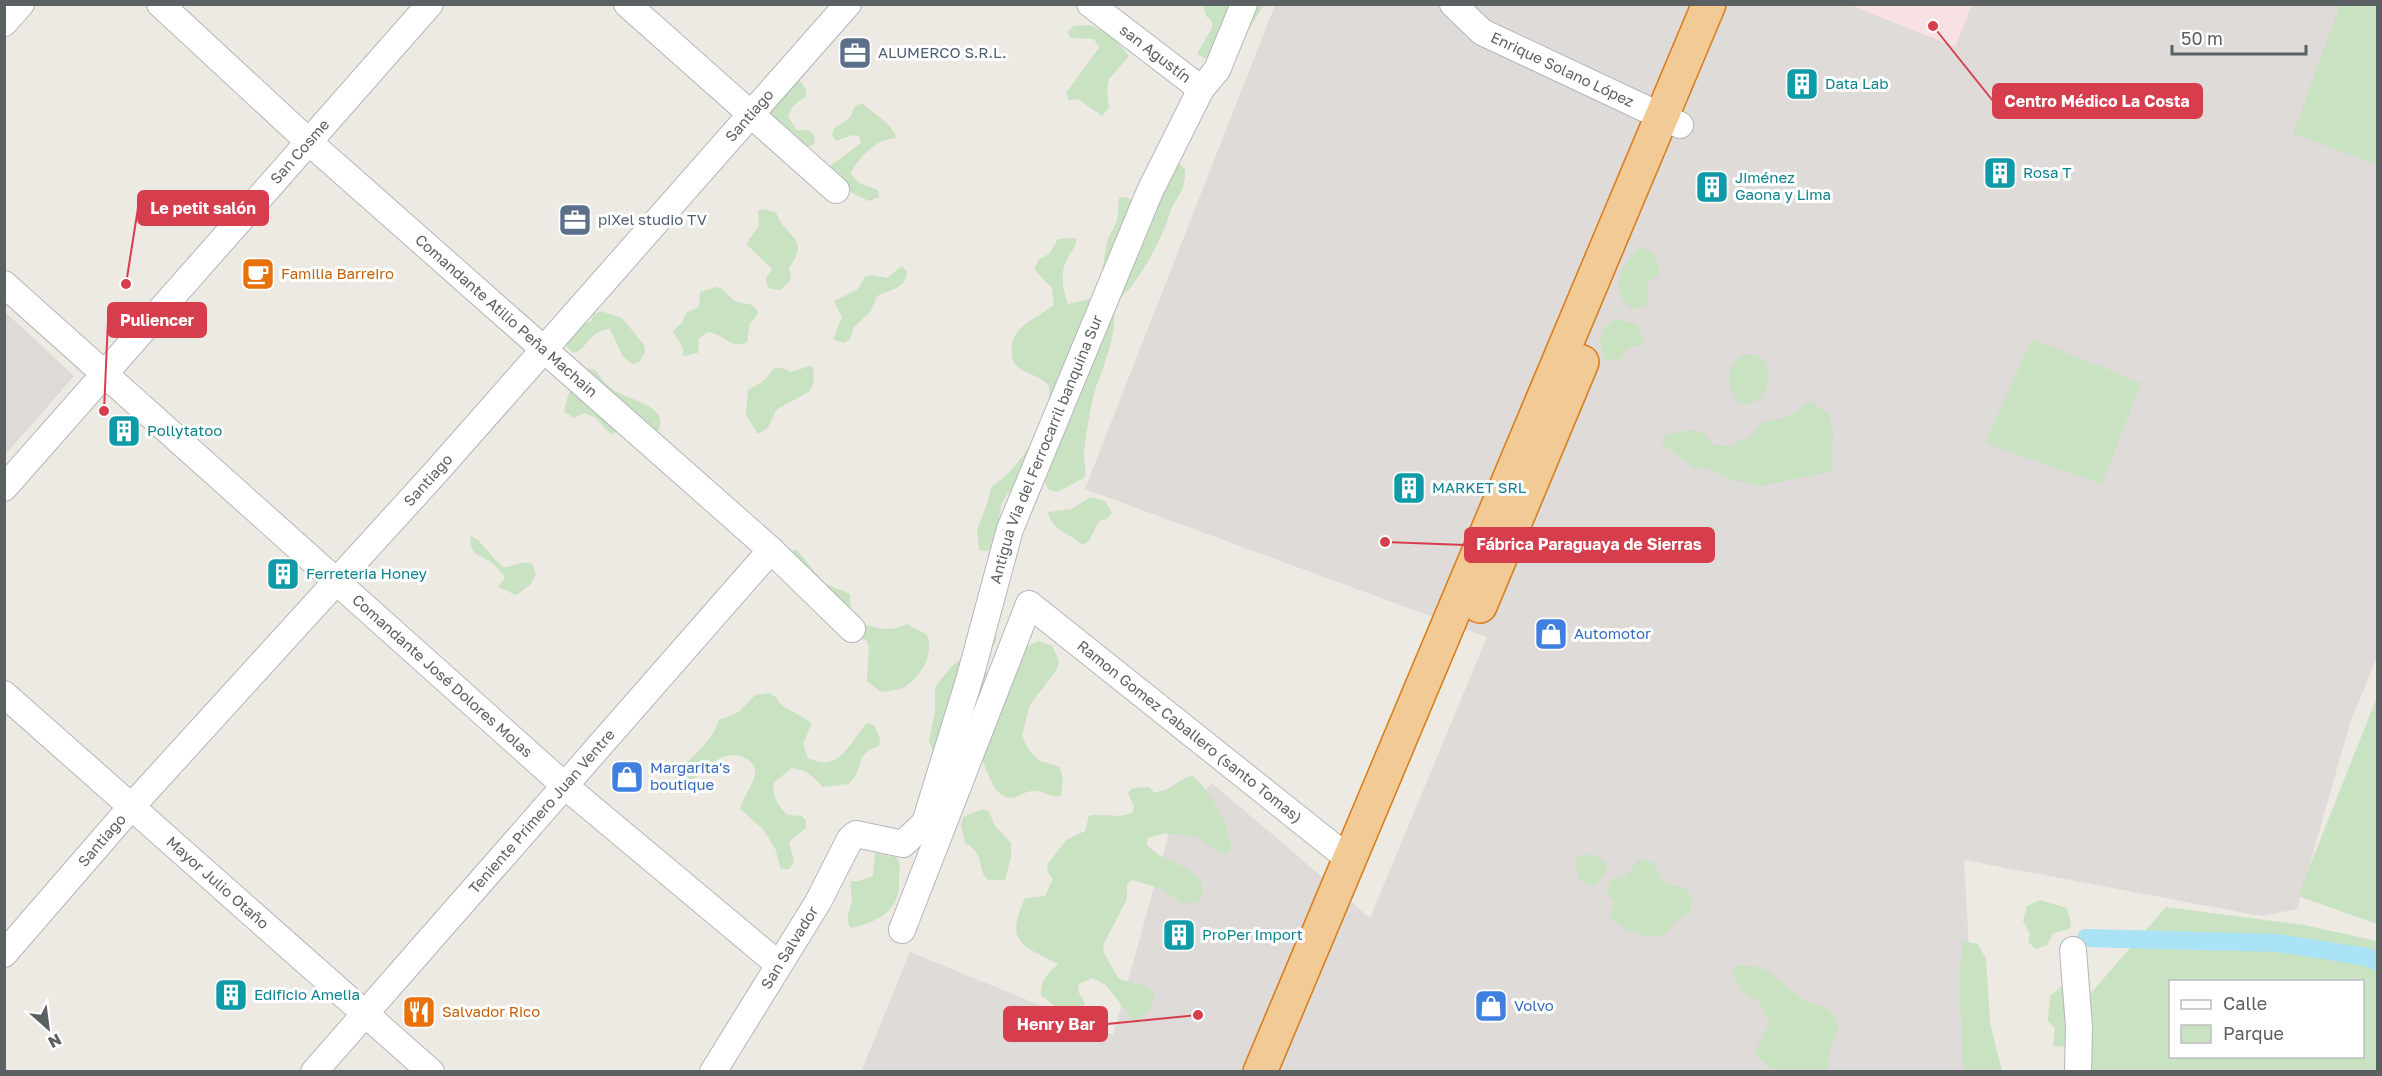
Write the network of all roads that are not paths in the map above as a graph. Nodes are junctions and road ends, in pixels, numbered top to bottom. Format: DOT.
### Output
graph roads {
  1 [pos="21,4"];
  2 [pos="160,4"];
  3 [pos="430,4"];
  4 [pos="627,4"];
  5 [pos="848,4"];
  6 [pos="1090,4"];
  7 [pos="1244,4"];
  8 [pos="1453,4"];
  9 [pos="1709,4"];
  10 [pos="1731,4"];
  11 [pos="4,23"];
  12 [pos="1209,79"];
  13 [pos="751,115"];
  14 [pos="1671,121"];
  15 [pos="309,142"];
  16 [pos="836,190"];
  17 [pos="4,284"];
  18 [pos="543,350"];
  19 [pos="105,374"];
  20 [pos="4,488"];
  21 [pos="771,550"];
  22 [pos="338,580"];
  23 [pos="852,629"];
  24 [pos="4,694"];
  25 [pos="1425,707"];
  26 [pos="565,786"];
  27 [pos="132,806"];
  28 [pos="869,837"];
  29 [pos="1349,859"];
  30 [pos="902,930"];
  31 [pos="2073,950"];
  32 [pos="4,954"];
  33 [pos="778,964"];
  34 [pos="1296,1014"];
  35 [pos="365,1015"];
  36 [pos="314,1071"];
  37 [pos="431,1071"];
  38 [pos="713,1071"];
  39 [pos="1260,1071"];
  40 [pos="1283,1071"];
  41 [pos="2078,1071"];
  1 -- 11 [label="street"];
  2 -- 15 [label="street, Comandante Atilio Peña Machain"];
  3 -- 15 [label="street, San Cosme"];
  4 -- 13 [label="street"];
  5 -- 13 [label="street, Santiago"];
  6 -- 12 [label="street, san Agustín"];
  7 -- 12 [label="street, Antigua Via del Ferrocarril banquina Sur"];
  8 -- 14 [label="street, Enrique Solano López"];
  9 -- 14 [label="highway"];
  10 -- 14 [label="highway"];
  12 -- 28 [label="street, Antigua Via del Ferrocarril banquina Sur"];
  13 -- 16 [label="street"];
  13 -- 18 [label="street, Santiago"];
  14 -- 25 [label="highway"];
  15 -- 18 [label="street, Comandante Atilio Peña Machain"];
  15 -- 19 [label="street, San Cosme"];
  17 -- 19 [label="street, Comandante José Dolores Molas"];
  18 -- 21 [label="street, Comandante Atilio Peña Machain"];
  18 -- 22 [label="street, Santiago"];
  19 -- 20 [label="street, San Cosme"];
  19 -- 22 [label="street, Comandante José Dolores Molas"];
  21 -- 23 [label="street, Comandante Atilio Peña Machain"];
  21 -- 26 [label="street, Teniente Primero Juan Ventre"];
  22 -- 26 [label="street, Comandante José Dolores Molas"];
  22 -- 27 [label="street, Santiago"];
  24 -- 27 [label="street, Mayor Julio Otaño"];
  25 -- 29 [label="highway"];
  25 -- 34 [label="highway"];
  26 -- 33 [label="street, Comandante José Dolores Molas"];
  26 -- 35 [label="street, Teniente Primero Juan Ventre"];
  27 -- 32 [label="street, Santiago"];
  27 -- 35 [label="street, Mayor Julio Otaño"];
  28 -- 33 [label="street, San Salvador"];
  29 -- 30 [label="street, Ramon Gomez Caballero (santo Tomas)"];
  29 -- 34 [label="highway"];
  31 -- 41 [label="street"];
  33 -- 38 [label="street, San Salvador"];
  34 -- 39 [label="highway"];
  34 -- 40 [label="highway"];
  35 -- 36 [label="street, Teniente Primero Juan Ventre"];
  35 -- 37 [label="street, Mayor Julio Otaño"];
}
